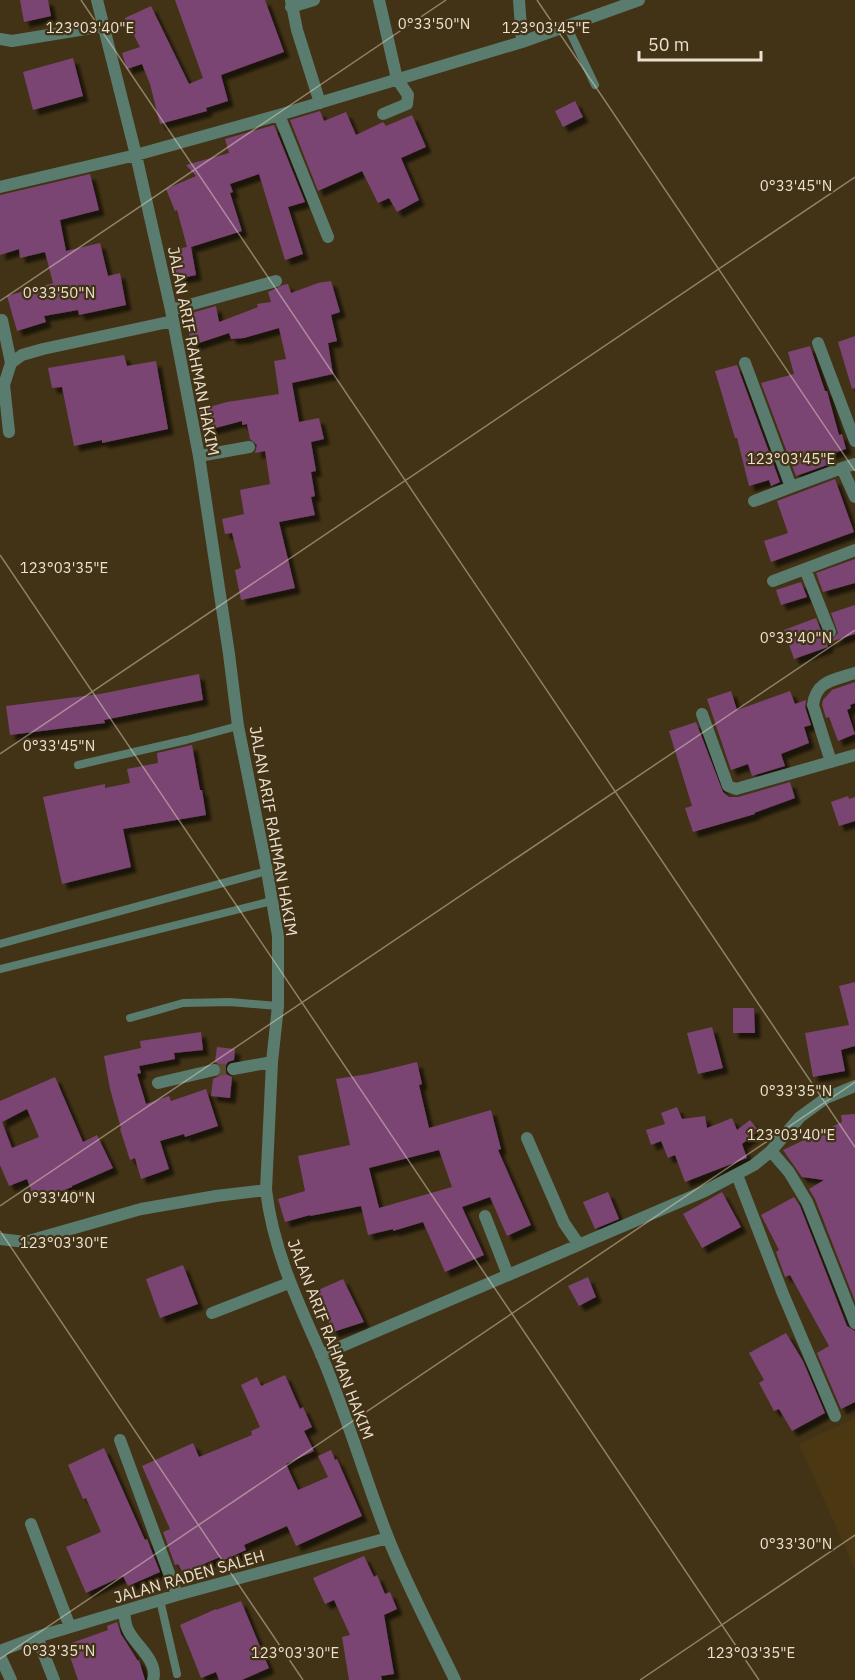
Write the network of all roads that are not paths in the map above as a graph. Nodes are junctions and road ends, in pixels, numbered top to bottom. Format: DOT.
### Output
graph roads {
  1 [pos="98,0"];
  2 [pos="315,0"];
  3 [pos="378,0"];
  4 [pos="519,0"];
  5 [pos="639,0"];
  6 [pos="291,3"];
  7 [pos="104,26"];
  8 [pos="567,26"];
  9 [pos="0,39"];
  10 [pos="522,42"];
  11 [pos="397,79"];
  12 [pos="595,85"];
  13 [pos="320,103"];
  14 [pos="383,114"];
  15 [pos="279,115"];
  16 [pos="136,155"];
  17 [pos="0,187"];
  18 [pos="328,237"];
  19 [pos="276,281"];
  20 [pos="172,315"];
  21 [pos="2,321"];
  22 [pos="818,343"];
  23 [pos="10,363"];
  24 [pos="745,363"];
  25 [pos="9,432"];
  26 [pos="855,441"];
  27 [pos="249,447"];
  28 [pos="199,456"];
  29 [pos="855,464"];
  30 [pos="842,468"];
  31 [pos="791,487"];
  32 [pos="855,497"];
  33 [pos="754,501"];
  34 [pos="855,550"];
  35 [pos="805,569"];
  36 [pos="773,581"];
  37 [pos="830,632"];
  38 [pos="855,673"];
  39 [pos="702,714"];
  40 [pos="238,726"];
  41 [pos="855,755"];
  42 [pos="831,762"];
  43 [pos="78,765"];
  44 [pos="267,871"];
  45 [pos="272,901"];
  46 [pos="0,944"];
  47 [pos="0,969"];
  48 [pos="278,1006"];
  49 [pos="130,1018"];
  50 [pos="272,1062"];
  51 [pos="233,1069"];
  52 [pos="214,1070"];
  53 [pos="158,1083"];
  54 [pos="855,1086"];
  55 [pos="527,1138"];
  56 [pos="771,1151"];
  57 [pos="737,1175"];
  58 [pos="266,1190"];
  59 [pos="485,1216"];
  60 [pos="0,1239"];
  61 [pos="579,1245"];
  62 [pos="508,1275"];
  63 [pos="289,1283"];
  64 [pos="212,1313"];
  65 [pos="855,1323"];
  66 [pos="321,1355"];
  67 [pos="835,1416"];
  68 [pos="120,1440"];
  69 [pos="31,1524"];
  70 [pos="388,1538"];
  71 [pos="177,1595"];
  72 [pos="160,1600"];
  73 [pos="124,1611"];
  74 [pos="70,1627"];
  75 [pos="37,1637"];
  76 [pos="0,1651"];
  77 [pos="0,1656"];
  78 [pos="177,1674"];
  79 [pos="11,1680"];
  80 [pos="54,1680"];
  81 [pos="153,1680"];
  82 [pos="455,1680"];
  1 -- 7 [label="street, JALAN ARIF RAHMAN HAKIM"];
  2 -- 6 [label="street"];
  3 -- 11 [label="street"];
  4 -- 10 [label="street"];
  5 -- 8 [label="street"];
  6 -- 13 [label="street"];
  7 -- 9 [label="street"];
  7 -- 16 [label="street, JALAN ARIF RAHMAN HAKIM"];
  8 -- 10 [label="street"];
  8 -- 12 [label="lane"];
  10 -- 11 [label="street"];
  11 -- 13 [label="street"];
  11 -- 14 [label="street"];
  13 -- 15 [label="street"];
  15 -- 16 [label="street"];
  15 -- 18 [label="street"];
  16 -- 17 [label="street"];
  16 -- 20 [label="street, JALAN ARIF RAHMAN HAKIM"];
  19 -- 20 [label="street"];
  20 -- 23 [label="street"];
  20 -- 28 [label="street, JALAN ARIF RAHMAN HAKIM"];
  21 -- 23 [label="street"];
  22 -- 26 [label="street"];
  23 -- 25 [label="street"];
  24 -- 31 [label="street"];
  27 -- 28 [label="street"];
  28 -- 40 [label="street, JALAN ARIF RAHMAN HAKIM"];
  29 -- 30 [label="street"];
  30 -- 31 [label="street"];
  30 -- 32 [label="street"];
  31 -- 33 [label="street"];
  34 -- 35 [label="street"];
  35 -- 36 [label="street"];
  35 -- 37 [label="street"];
  38 -- 42 [label="street"];
  39 -- 42 [label="street"];
  40 -- 43 [label="lane"];
  40 -- 44 [label="street, JALAN ARIF RAHMAN HAKIM"];
  41 -- 42 [label="street"];
  44 -- 45 [label="street, JALAN ARIF RAHMAN HAKIM"];
  44 -- 46 [label="lane"];
  45 -- 47 [label="lane"];
  45 -- 48 [label="street, JALAN ARIF RAHMAN HAKIM"];
  48 -- 49 [label="lane"];
  48 -- 50 [label="street, JALAN ARIF RAHMAN HAKIM"];
  50 -- 51 [label="street"];
  50 -- 58 [label="street, JALAN ARIF RAHMAN HAKIM"];
  52 -- 53 [label="street"];
  54 -- 56 [label="street"];
  55 -- 61 [label="street"];
  56 -- 57 [label="street"];
  56 -- 65 [label="street"];
  57 -- 61 [label="street"];
  57 -- 67 [label="street"];
  58 -- 60 [label="street"];
  58 -- 63 [label="street, JALAN ARIF RAHMAN HAKIM"];
  59 -- 62 [label="street"];
  61 -- 62 [label="street"];
  62 -- 66 [label="street"];
  63 -- 64 [label="street"];
  63 -- 66 [label="street, JALAN ARIF RAHMAN HAKIM"];
  66 -- 70 [label="street, JALAN ARIF RAHMAN HAKIM"];
  68 -- 71 [label="street"];
  69 -- 74 [label="street"];
  70 -- 71 [label="street, JALAN RADEN SALEH"];
  70 -- 82 [label="street, JALAN ARIF RAHMAN HAKIM"];
  71 -- 72 [label="street, JALAN RADEN SALEH"];
  72 -- 73 [label="street, JALAN RADEN SALEH"];
  72 -- 78 [label="lane"];
  73 -- 74 [label="street, JALAN RADEN SALEH"];
  73 -- 81 [label="street"];
  74 -- 75 [label="street, JALAN RADEN SALEH"];
  75 -- 76 [label="street, JALAN RADEN SALEH"];
  75 -- 80 [label="street"];
  77 -- 79 [label="street"];
}
